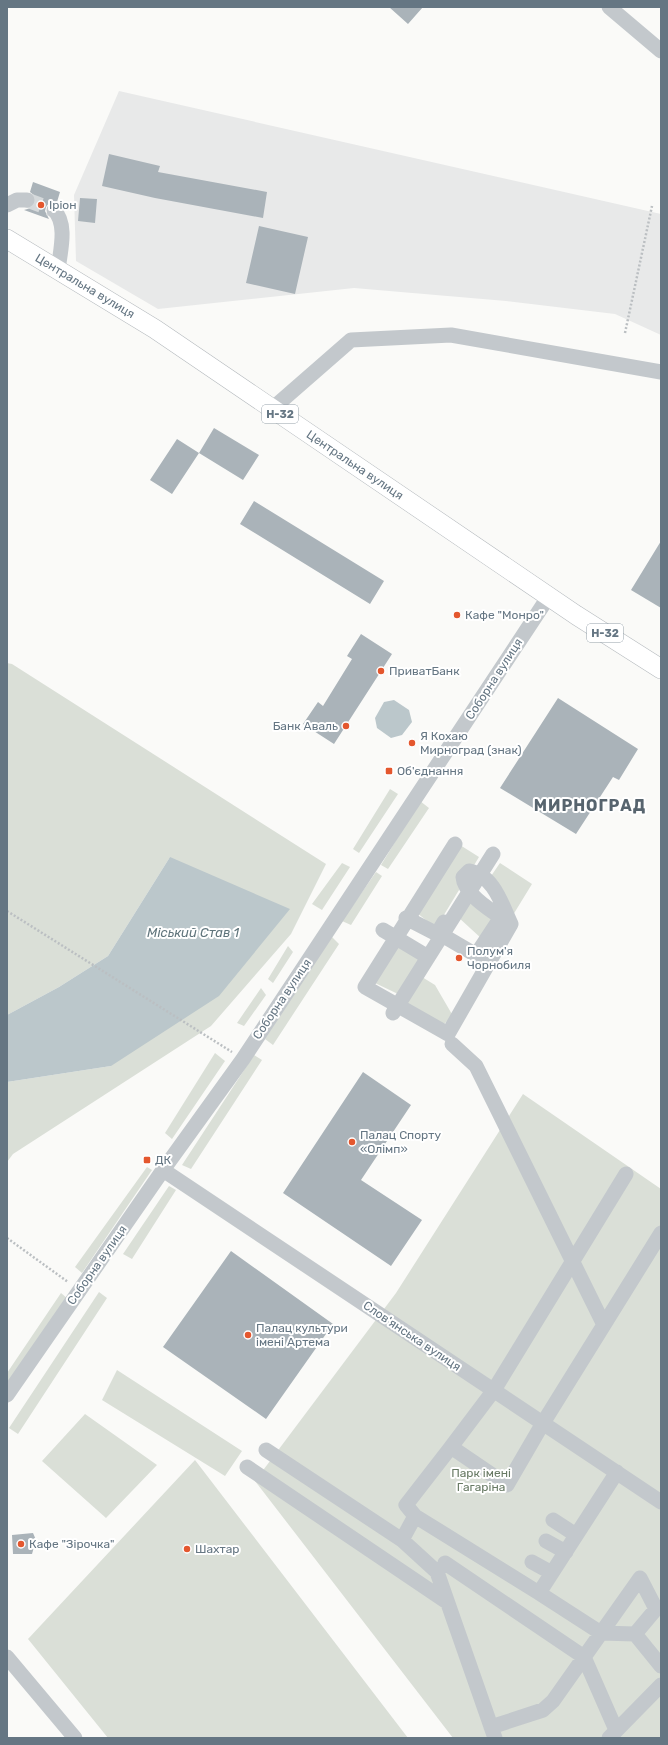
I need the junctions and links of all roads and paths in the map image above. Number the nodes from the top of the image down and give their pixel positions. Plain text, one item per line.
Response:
1 (609, 7) edge
2 (661, 52) edge
3 (27, 200) tunnel mouth
4 (7, 205) edge
5 (652, 206) dead end
6 (54, 210) dead end
7 (7, 239) edge
8 (58, 270) junction
9 (625, 333) dead end
10 (661, 372) edge
11 (272, 409) junction
12 (549, 596) junction
13 (661, 669) edge
14 (455, 844) dead end
15 (493, 854) dead end
16 (469, 892) junction
17 (7, 911) edge
18 (458, 911) junction
19 (406, 918) dead end
20 (506, 921) junction
21 (383, 930) dead end
22 (442, 935) junction
23 (476, 955) junction
24 (428, 957) junction
25 (490, 962) junction
26 (393, 1013) dead end
27 (452, 1044) dead end
28 (243, 1059) junction
29 (163, 1170) junction
30 (626, 1174) dead end
31 (661, 1233) edge
32 (7, 1238) edge
33 (573, 1262) junction
34 (80, 1290) junction
35 (604, 1325) junction
36 (494, 1390) junction
37 (7, 1395) edge
38 (543, 1423) junction
39 (451, 1447) junction
40 (266, 1450) dead end
41 (248, 1467) dead end
42 (617, 1472) junction
43 (329, 1491) junction
44 (661, 1502) edge
45 (316, 1513) junction
46 (415, 1516) junction
47 (370, 1518) junction
48 (553, 1520) dead end
49 (576, 1535) junction
50 (356, 1540) junction
51 (402, 1540) junction
52 (546, 1541) dead end
53 (461, 1545) junction
54 (566, 1552) junction
55 (532, 1562) dead end
56 (441, 1568) junction
57 (552, 1574) junction
58 (539, 1593) junction
59 (448, 1602) junction
60 (601, 1633) junction
61 (635, 1634) junction
62 (7, 1657) edge
63 (584, 1657) junction
64 (661, 1666) edge
65 (661, 1685) edge
66 (493, 1733) edge
67 (613, 1734) edge
68 (75, 1738) edge

1 - 2 street
3 - 4 street
5 - 9 path
6 - 8 street
7 - 8 main road, Центральна вулиця / Н-32
8 - 11 main road, Центральна вулиця / Н-32
10 - 11 street
11 - 12 main road, Центральна вулиця / Н-32
12 - 13 main road, Центральна вулиця / Н-32
12 - 28 street, Соборна вулиця
14 - 25 street
15 - 16 street
16 - 18 street
16 - 20 street
16 - 20 street
17 - 28 path
18 - 19 street
18 - 22 street
20 - 23 street
20 - 25 street
21 - 24 street
22 - 23 street
22 - 24 street
23 - 25 street
24 - 26 street
27 - 33 street
28 - 29 street, Соборна вулиця
29 - 34 street, Соборна вулиця
29 - 36 street, Слов'янська вулиця
30 - 33 street
31 - 35 street
32 - 34 path
33 - 35 street
33 - 36 street
34 - 37 street, Соборна вулиця
35 - 38 street
36 - 38 street, Слов'янська вулиця
36 - 39 street
38 - 39 street
38 - 42 street, Слов'янська вулиця
39 - 46 street
40 - 43 street
41 - 45 street
42 - 44 street, Слов'янська вулиця
42 - 49 street
43 - 45 street
43 - 47 street
45 - 50 street
46 - 51 street
46 - 53 street
47 - 50 street
47 - 51 street
48 - 49 street
49 - 54 street
50 - 59 street
51 - 56 street
52 - 54 street
53 - 56 street
53 - 58 street
54 - 57 street
55 - 57 street
56 - 59 street
56 - 63 street
57 - 58 street
58 - 60 street
59 - 66 street
60 - 61 street
60 - 61 street
60 - 63 street
61 - 64 street
62 - 68 street
63 - 66 street
63 - 67 street
65 - 67 street

